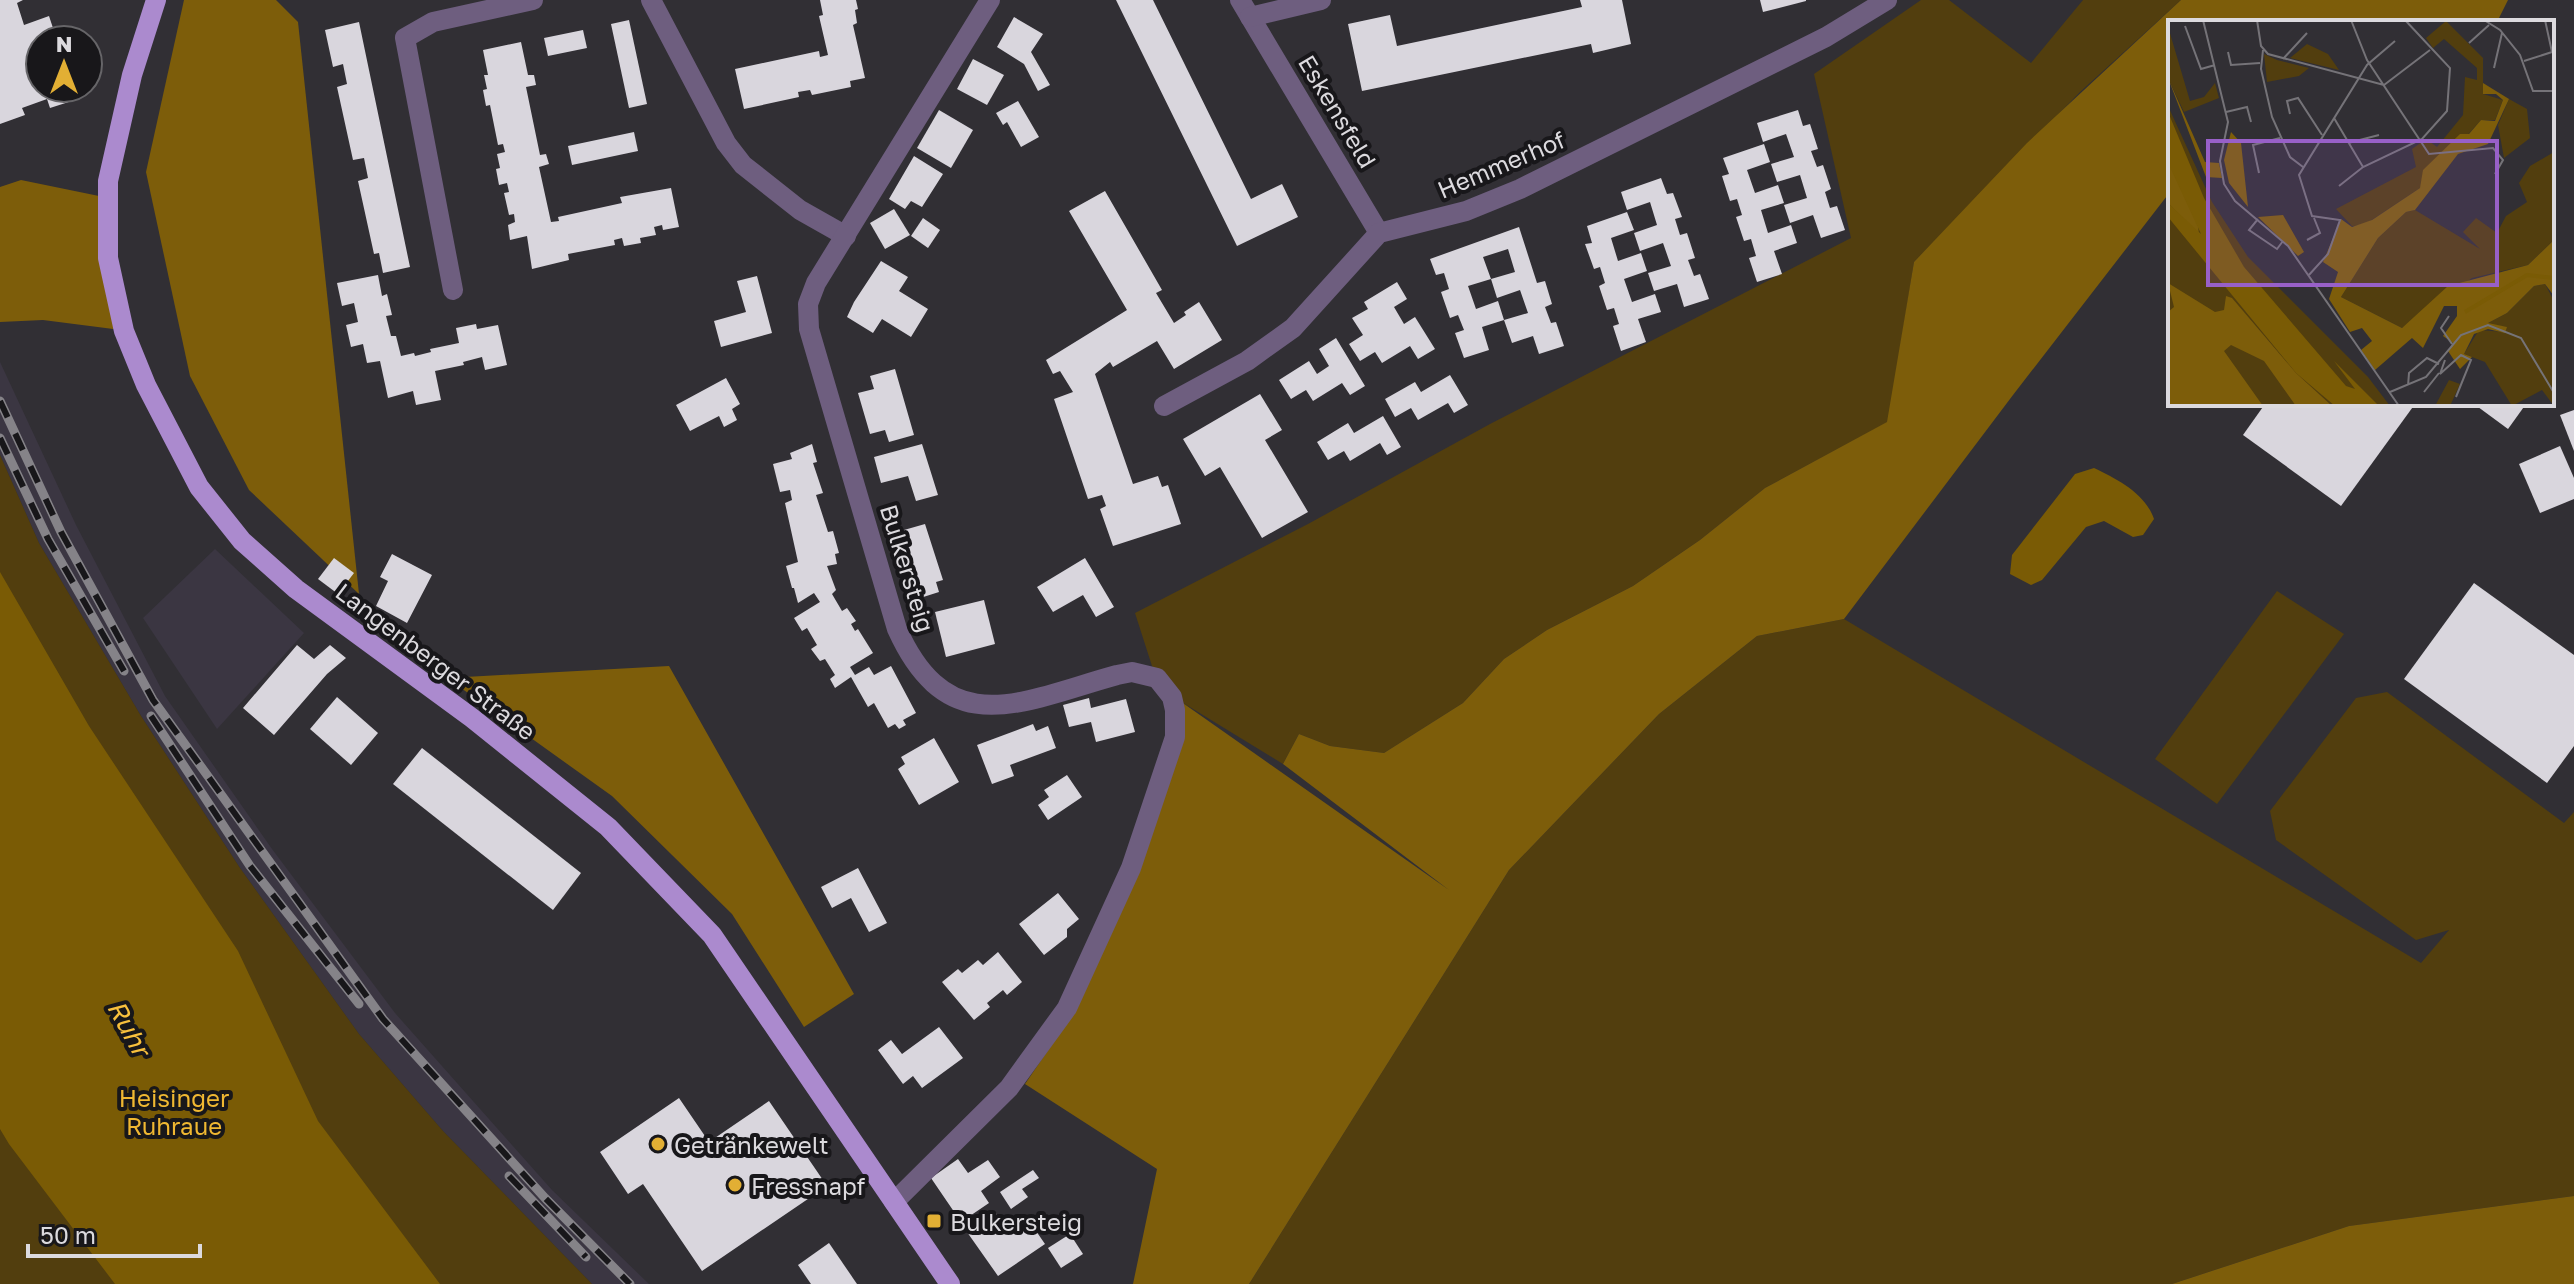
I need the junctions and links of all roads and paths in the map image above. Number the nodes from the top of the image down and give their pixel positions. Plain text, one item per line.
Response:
1 (156, 0) edge
2 (533, 0) edge
3 (651, 0) edge
4 (990, 0) edge
5 (1321, 0) edge
6 (1887, 0) edge
7 (1245, 8) edge
8 (1379, 233) junction
9 (846, 236) junction
10 (453, 290) dead end
11 (1164, 406) dead end
12 (894, 1202) junction
13 (950, 1284) edge

1 - 12 main road, Langenberger Straße
2 - 10 street
3 - 9 street
4 - 9 street, Bulkersteig
5 - 7 street, Eskensfeld
6 - 8 street, Hemmerhof
7 - 8 street, Eskensfeld
8 - 11 street
9 - 12 street, Bulkersteig
12 - 13 main road, Langenberger Straße

